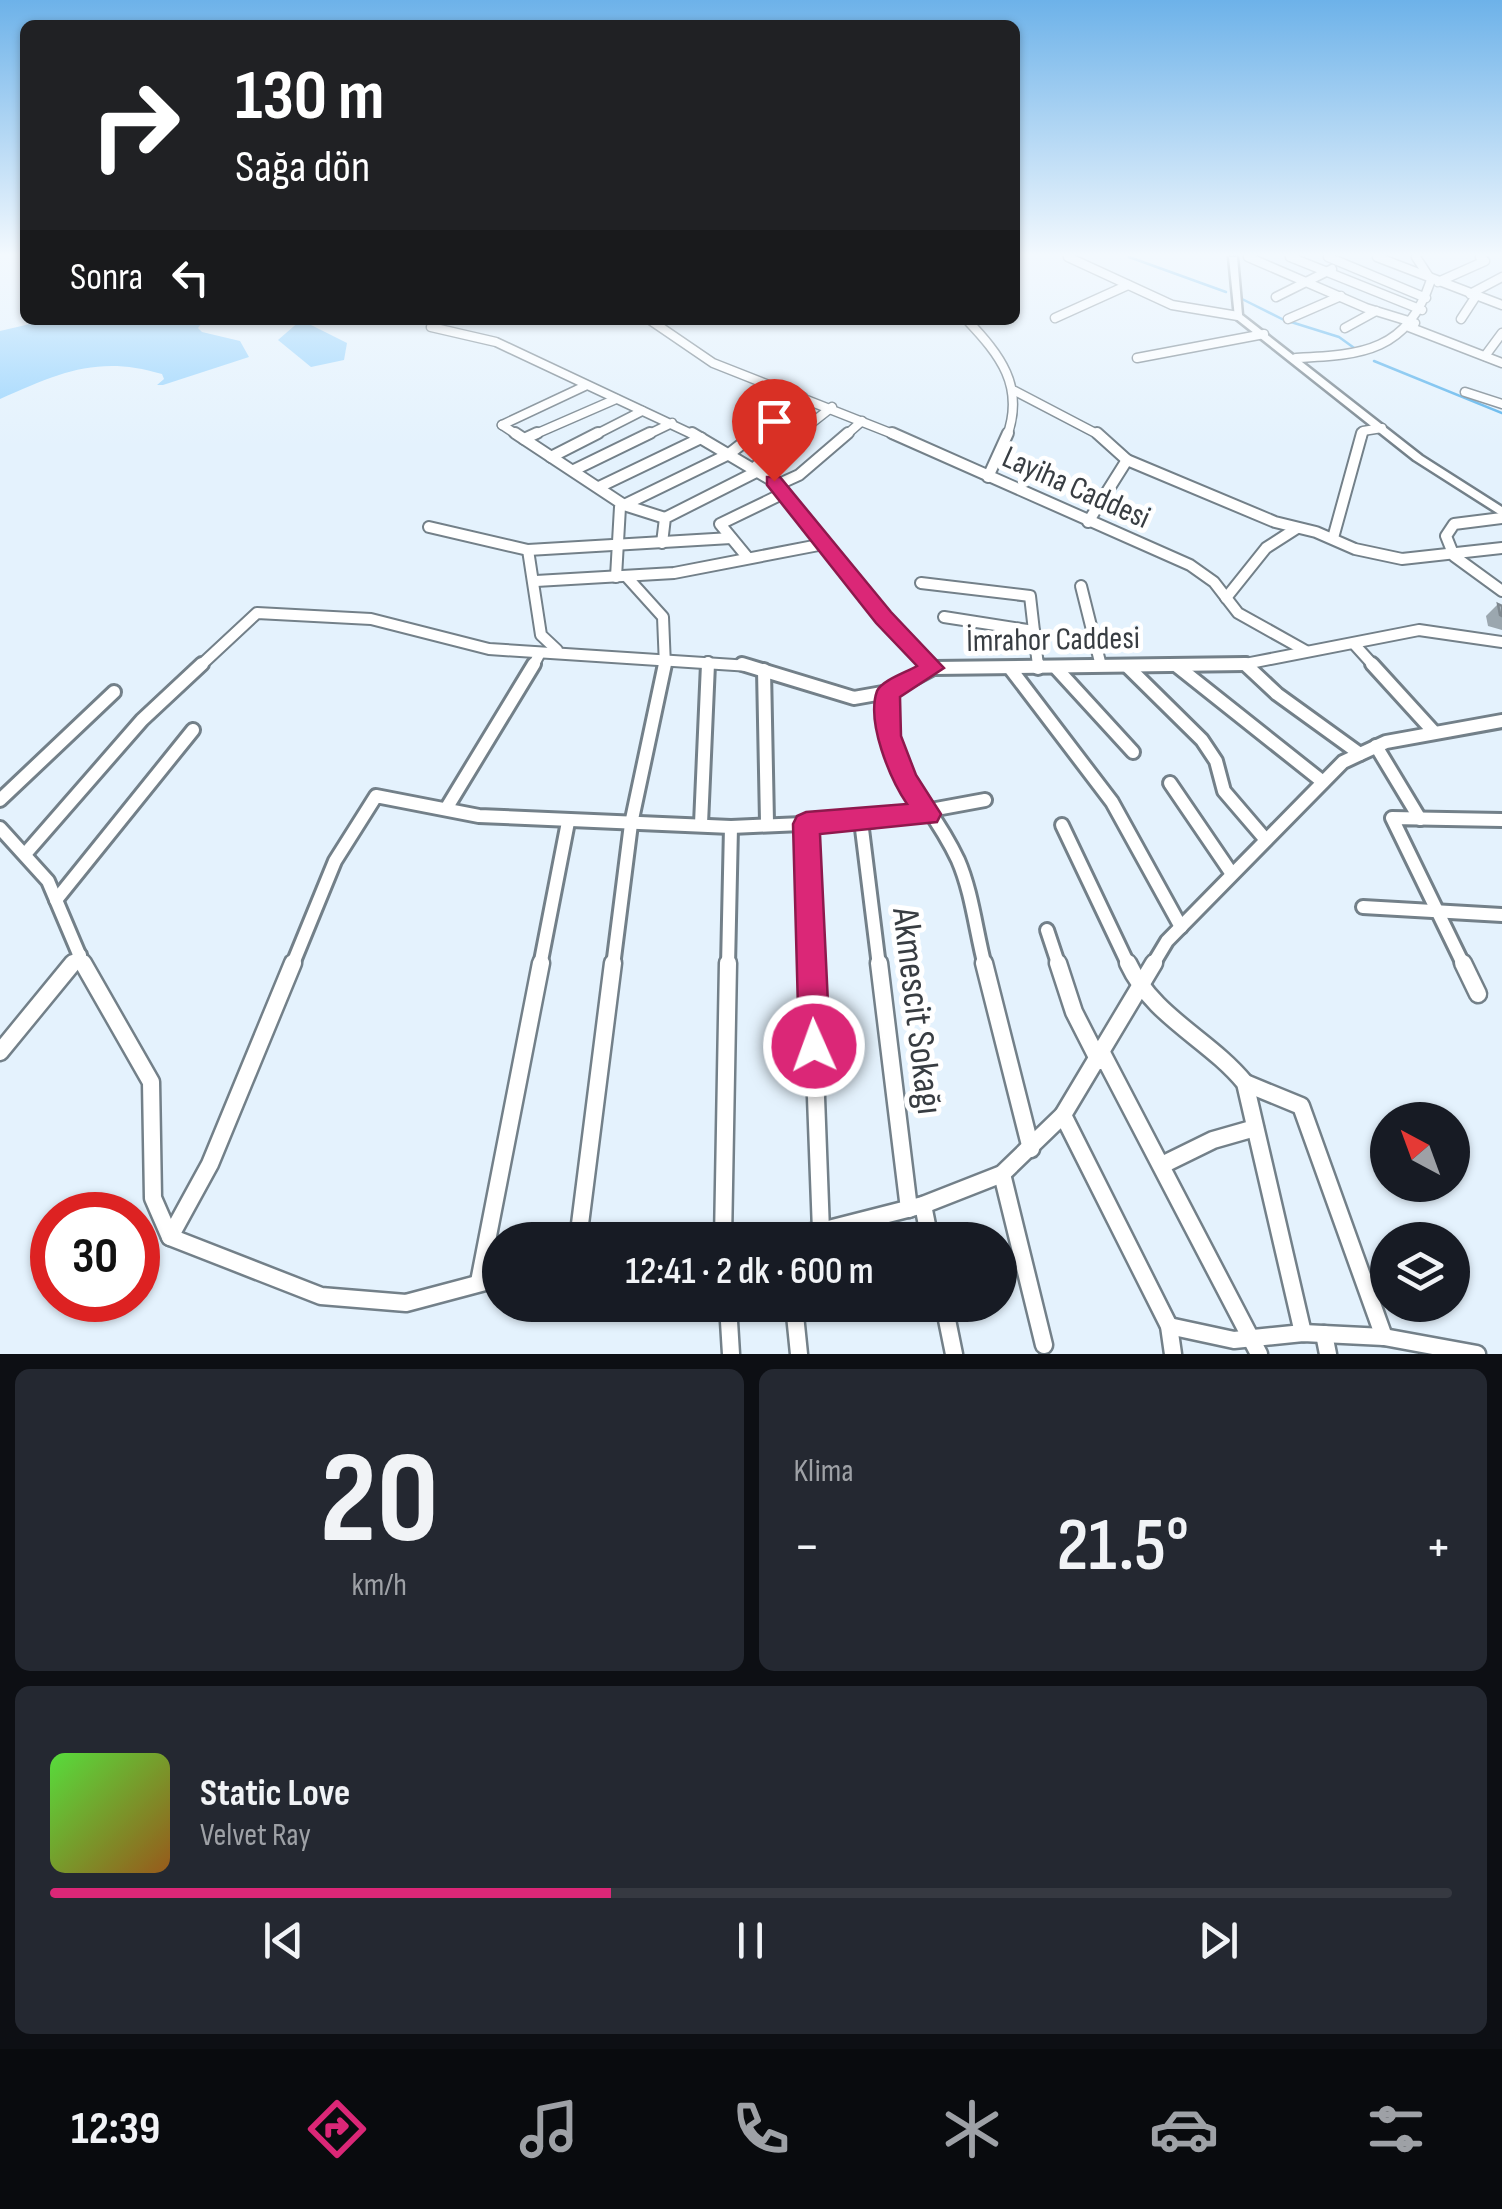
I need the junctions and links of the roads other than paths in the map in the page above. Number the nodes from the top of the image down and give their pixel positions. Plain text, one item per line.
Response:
1 (1244, 320) edge
2 (1360, 320) edge
3 (1399, 320) edge
4 (1415, 320) edge
5 (658, 325) edge
6 (972, 325) edge
7 (1412, 325) junction
8 (431, 327) dead end
9 (1345, 328) dead end
10 (1502, 332) edge
11 (1264, 334) junction
12 (1485, 356) junction
13 (1137, 358) dead end
14 (1296, 358) junction
15 (1502, 363) edge
16 (585, 386) junction
17 (1015, 391) junction
18 (1465, 392) dead end
19 (803, 397) junction
20 (616, 399) junction
21 (1502, 404) edge
22 (832, 407) junction
23 (642, 411) junction
24 (862, 421) junction
25 (672, 423) junction
26 (1382, 428) junction
27 (701, 438) junction
28 (524, 440) junction
29 (729, 454) junction
30 (551, 456) junction
31 (1127, 460) junction
32 (756, 469) junction
33 (574, 470) junction
34 (988, 477) junction
35 (599, 487) junction
36 (780, 489) junction
37 (624, 504) junction
38 (1502, 515) edge
39 (665, 518) junction
40 (1088, 522) junction
41 (430, 528) dead end
42 (1297, 528) junction
43 (731, 538) junction
44 (1334, 538) junction
45 (662, 543) junction
46 (617, 544) junction
47 (824, 544) junction
48 (1502, 548) edge
49 (528, 550) junction
50 (1454, 556) junction
51 (748, 558) junction
52 (621, 576) junction
53 (536, 581) junction
54 (921, 583) dead end
55 (1080, 586) dead end
56 (1502, 592) edge
57 (1226, 598) junction
58 (944, 617) dead end
59 (1034, 631) junction
60 (1502, 642) edge
61 (1354, 645) junction
62 (557, 650) junction
63 (1310, 652) junction
64 (540, 653) junction
65 (666, 660) junction
66 (708, 662) junction
67 (1245, 664) junction
68 (1176, 666) junction
69 (1128, 667) junction
70 (933, 668) junction
71 (1010, 668) junction
72 (1038, 668) junction
73 (1057, 668) junction
74 (1101, 668) junction
75 (764, 670) junction
76 (114, 692) dead end
77 (888, 692) junction
78 (1502, 721) edge
79 (193, 730) dead end
80 (1433, 731) junction
81 (1376, 746) junction
82 (1134, 752) dead end
83 (1360, 754) junction
84 (1323, 782) junction
85 (1170, 783) dead end
86 (0, 800) edge
87 (985, 800) dead end
88 (446, 810) junction
89 (928, 814) junction
90 (1420, 818) junction
91 (1502, 820) edge
92 (861, 821) junction
93 (568, 822) junction
94 (768, 822) junction
95 (632, 824) junction
96 (701, 824) junction
97 (806, 824) junction
98 (1062, 826) dead end
99 (731, 827) junction
100 (0, 828) edge
101 (1266, 840) junction
102 (26, 853) junction
103 (1232, 874) junction
104 (56, 900) junction
105 (1362, 907) dead end
106 (1434, 910) junction
107 (1502, 914) edge
108 (1181, 927) junction
109 (1046, 930) dead end
110 (80, 955) junction
111 (1140, 989) junction
112 (1478, 994) dead end
113 (0, 1052) edge
114 (1101, 1058) junction
115 (1245, 1083) junction
116 (1063, 1115) junction
117 (1255, 1128) junction
118 (1031, 1150) junction
119 (1162, 1165) junction
120 (1002, 1174) junction
121 (916, 1207) junction
122 (580, 1222) edge
123 (724, 1222) edge
124 (821, 1222) edge
125 (857, 1222) edge
126 (922, 1222) edge
127 (170, 1237) junction
128 (482, 1281) edge
129 (479, 1282) junction
130 (729, 1322) edge
131 (796, 1322) edge
132 (947, 1322) edge
133 (1169, 1326) junction
134 (1302, 1333) junction
135 (1384, 1337) junction
136 (1326, 1344) edge
137 (1044, 1345) dead end
138 (1257, 1347) edge
139 (731, 1354) edge
140 (800, 1354) edge
141 (954, 1354) edge
142 (1173, 1354) edge
143 (1477, 1354) edge

1 - 11 main road
2 - 9 street
3 - 7 street
4 - 7 street
5 - 19 street, Layiha Caddesi
6 - 17 street
7 - 12 street
7 - 14 street
8 - 16 street
10 - 12 street
11 - 13 street
11 - 14 main road
12 - 15 street
14 - 26 main road
16 - 20 street
16 - 28 street
17 - 31 street
17 - 34 street
18 - 21 street
19 - 22 street, Layiha Caddesi
19 - 29 street
20 - 23 street
20 - 28 street
22 - 24 street, Layiha Caddesi
22 - 32 street
23 - 25 street
23 - 30 street
24 - 34 street, Layiha Caddesi
24 - 36 street
25 - 27 street
25 - 33 street
26 - 38 main road
26 - 44 street
27 - 29 street
27 - 35 street
28 - 30 street
29 - 32 street
29 - 37 street
30 - 33 street
31 - 40 street
31 - 42 street
32 - 36 street
32 - 39 street
33 - 35 street
34 - 40 street, Layiha Caddesi
35 - 37 street
36 - 43 street
36 - 47 street
37 - 39 street
37 - 46 street
38 - 50 street
39 - 45 street
40 - 57 street, Layiha Caddesi
41 - 49 street
42 - 44 street
42 - 57 street
43 - 45 street
43 - 51 street
44 - 50 street
45 - 46 street
46 - 49 street
46 - 52 street
47 - 51 street
47 - 70 street
48 - 50 street
49 - 53 street
50 - 56 street
51 - 52 street
52 - 53 street
52 - 65 street
53 - 62 street
54 - 59 street
55 - 74 street
57 - 63 street, Layiha Caddesi
58 - 59 street
59 - 72 street
60 - 61 street, İmrahor Caddesi
61 - 63 street, İmrahor Caddesi
61 - 80 street
62 - 64 street, İmrahor Caddesi
62 - 65 street, İmrahor Caddesi
63 - 67 street, İmrahor Caddesi
64 - 88 street
64 - 102 street, İmrahor Caddesi
65 - 66 street, İmrahor Caddesi
65 - 95 street
66 - 75 street, İmrahor Caddesi
66 - 96 street
67 - 68 street, İmrahor Caddesi
67 - 83 street
68 - 69 street, İmrahor Caddesi
68 - 84 street
69 - 74 street, İmrahor Caddesi
69 - 101 street
70 - 71 street, İmrahor Caddesi
70 - 77 street, İmrahor Caddesi
71 - 72 street, İmrahor Caddesi
71 - 108 street
72 - 73 street, İmrahor Caddesi
73 - 74 street, İmrahor Caddesi
73 - 82 street
75 - 77 street, İmrahor Caddesi
75 - 94 street
76 - 86 street
77 - 89 street
78 - 80 street
79 - 104 street
80 - 81 street
81 - 83 street
81 - 90 street
83 - 84 street
84 - 101 street
85 - 103 street
87 - 89 street
88 - 93 street
88 - 127 street
89 - 92 street
89 - 118 street
90 - 91 street
90 - 106 street
92 - 97 street
92 - 121 street, Akmescit Sokağı
93 - 95 street
93 - 129 street
94 - 97 street
94 - 99 street
95 - 96 street
95 - 122 street
96 - 99 street
97 - 124 street
98 - 111 street
99 - 123 street
100 - 102 street
101 - 103 street
102 - 104 street
103 - 108 street
104 - 110 street
105 - 106 street
106 - 107 street
106 - 112 street
108 - 111 street
109 - 114 street
110 - 113 street
110 - 127 street
111 - 114 street
111 - 115 street
114 - 116 street
114 - 119 street
115 - 117 street
115 - 135 street
116 - 118 street
116 - 133 street
117 - 119 street
117 - 134 street
118 - 120 street
119 - 138 street
120 - 121 street
120 - 137 street
121 - 125 street
121 - 126 street, Akmescit Sokağı
127 - 129 street
128 - 129 street
130 - 139 street
131 - 140 street
132 - 141 street
133 - 138 street
133 - 142 street
134 - 136 street
134 - 138 street
135 - 136 street
135 - 143 street

